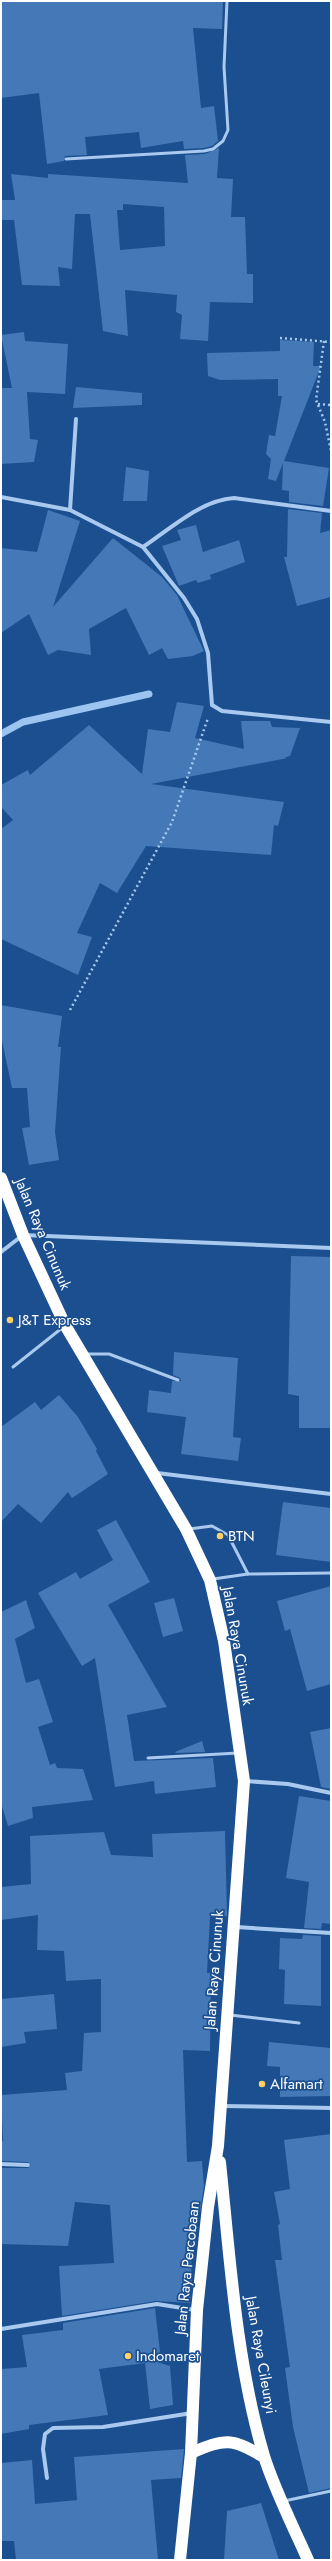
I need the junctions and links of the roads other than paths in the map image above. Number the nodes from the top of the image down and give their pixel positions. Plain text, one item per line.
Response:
1 (227, 1) edge
2 (66, 159) dead end
3 (76, 419) dead end
4 (1, 497) edge
5 (70, 510) junction
6 (331, 511) edge
7 (143, 547) junction
8 (331, 722) edge
9 (1, 1178) edge
10 (23, 1235) junction
11 (331, 1248) edge
12 (1, 1252) edge
13 (65, 1325) junction
14 (82, 1354) junction
15 (13, 1367) dead end
16 (178, 1380) dead end
17 (154, 1473) junction
18 (331, 1494) edge
19 (186, 1529) junction
20 (331, 1573) edge
21 (248, 1574) junction
22 (210, 1580) junction
23 (240, 1753) junction
24 (148, 1758) dead end
25 (244, 1781) junction
26 (331, 1792) edge
27 (233, 1927) junction
28 (331, 1933) edge
29 (226, 2014) junction
30 (299, 2023) dead end
31 (220, 2106) junction
32 (331, 2108) edge
33 (218, 2146) junction
34 (1, 2164) edge
35 (28, 2165) dead end
36 (197, 2310) junction
37 (1, 2329) edge
38 (192, 2413) junction
39 (191, 2453) junction
40 (264, 2457) junction
41 (47, 2478) dead end
42 (331, 2492) edge
43 (283, 2501) junction
44 (180, 2560) edge
45 (308, 2560) edge

1 - 2 lane
3 - 5 street
4 - 5 street
5 - 7 street
6 - 7 street
7 - 8 street
9 - 10 highway, Jalan Raya Cinunuk
10 - 11 street
10 - 12 street
10 - 13 highway, Jalan Raya Cinunuk
13 - 14 highway, Jalan Raya Cinunuk
13 - 15 lane
14 - 16 lane
14 - 17 highway, Jalan Raya Cinunuk
17 - 18 street
17 - 19 highway, Jalan Raya Cinunuk
19 - 21 lane
19 - 22 highway, Jalan Raya Cinunuk
20 - 21 lane
21 - 22 lane
22 - 23 highway, Jalan Raya Cinunuk
23 - 24 lane
23 - 25 highway, Jalan Raya Cinunuk
25 - 26 street
25 - 27 highway, Jalan Raya Cinunuk
27 - 28 street
27 - 29 highway, Jalan Raya Cinunuk
29 - 30 lane
29 - 31 highway, Jalan Raya Cinunuk
31 - 32 street
31 - 33 highway, Jalan Raya Cinunuk
33 - 36 highway, Jalan Raya Percobaan
33 - 40 highway, Jalan Raya Cileunyi
34 - 35 street
36 - 37 street
36 - 38 highway, Jalan Raya Percobaan
38 - 39 highway, Jalan Raya Percobaan
38 - 41 street
39 - 40 highway
39 - 44 highway, Jalan Raya Percobaan
40 - 43 highway, Jalan Raya Cileunyi
42 - 43 lane
43 - 45 highway, Jalan Raya Cileunyi

